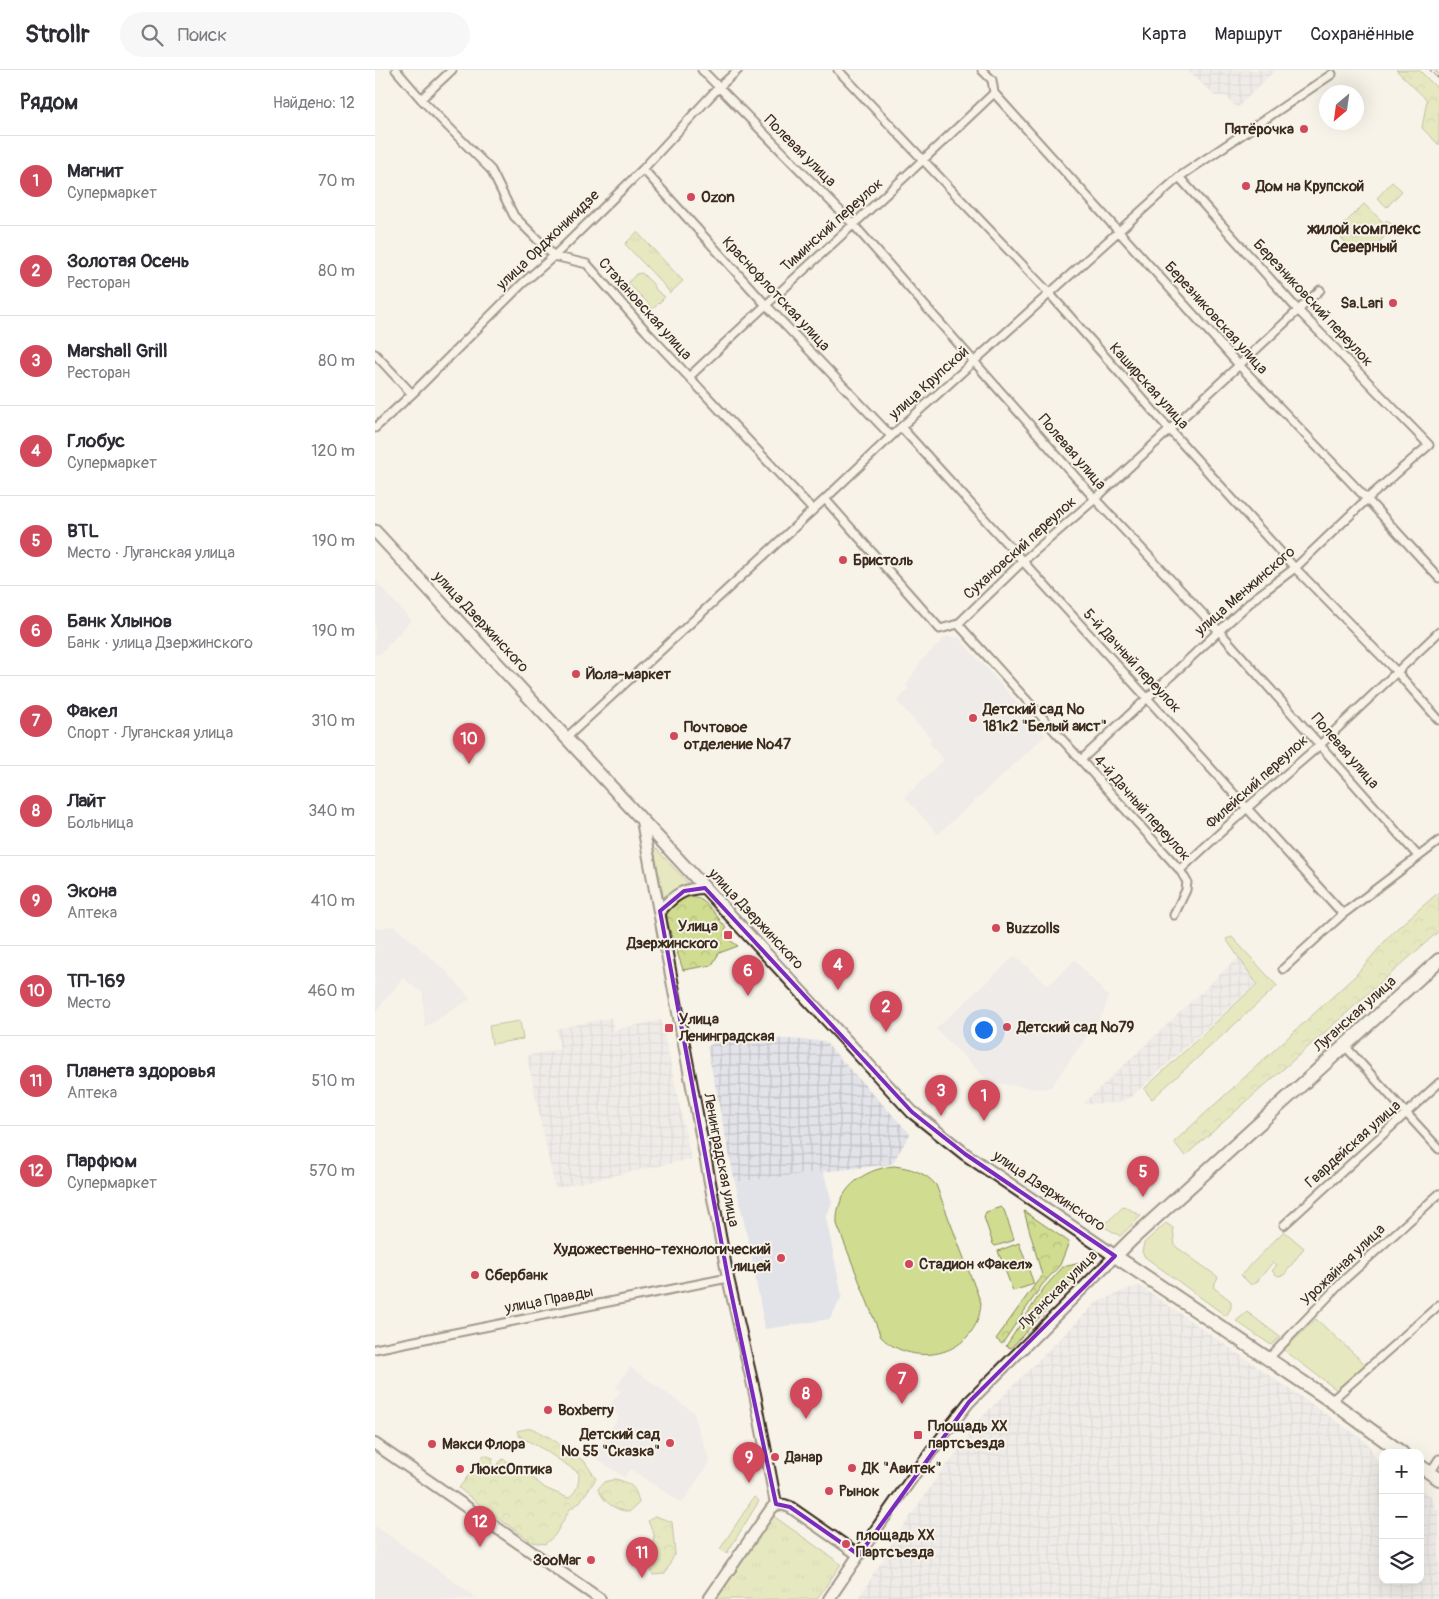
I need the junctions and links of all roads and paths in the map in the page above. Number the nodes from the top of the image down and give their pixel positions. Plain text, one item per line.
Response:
1 (396, 70) edge
2 (452, 70) edge
3 (702, 70) edge
4 (738, 70) edge
5 (838, 70) edge
6 (982, 70) edge
7 (1332, 74) dead end
8 (718, 88) junction
9 (994, 93) junction
10 (421, 99) junction
11 (924, 160) junction
12 (643, 169) junction
13 (1179, 177) junction
14 (853, 224) junction
15 (1119, 231) junction
16 (554, 256) junction
17 (1320, 290) dead end
18 (1049, 294) junction
19 (765, 304) junction
20 (1298, 310) junction
21 (375, 354) edge
22 (973, 361) junction
23 (1239, 365) junction
24 (689, 377) junction
25 (412, 394) junction
26 (901, 427) junction
27 (375, 428) edge
28 (1169, 430) junction
29 (891, 436) junction
30 (1429, 445) joint
31 (825, 499) junction
32 (1095, 499) junction
33 (1367, 499) junction
34 (813, 510) junction
35 (375, 531) edge
36 (1023, 562) junction
37 (1295, 568) junction
38 (1439, 578) edge
39 (958, 624) junction
40 (1219, 630) junction
41 (1439, 632) edge
42 (1396, 671) junction
43 (1148, 698) junction
44 (1439, 720) edge
45 (566, 738) junction
46 (1321, 744) junction
47 (1081, 760) junction
48 (1247, 808) junction
49 (642, 820) junction
50 (1439, 840) edge
51 (1418, 856) junction
52 (1180, 870) junction
53 (705, 888) junction
54 (660, 911) junction
55 (1343, 914) junction
56 (1174, 915) dead end
57 (1439, 960) edge
58 (1283, 969) dead end
59 (1345, 1046) junction
60 (1439, 1083) edge
61 (1406, 1114) junction
62 (1439, 1149) edge
63 (1439, 1194) edge
64 (1284, 1225) dead end
65 (1115, 1256) junction
66 (729, 1278) junction
67 (1439, 1305) edge
68 (375, 1349) edge
69 (1268, 1359) junction
70 (1331, 1401) junction
71 (375, 1444) edge
72 (1397, 1449) edge
73 (1439, 1458) edge
74 (1430, 1473) edge
75 (776, 1504) junction
76 (859, 1555) junction
77 (600, 1599) edge
78 (709, 1599) edge
79 (829, 1599) edge

1 - 10 street
2 - 10 street
3 - 8 street, Полевая улица
4 - 8 street, улица Орджоникидзе
5 - 11 street, Каширская улица
6 - 9 street, Березниковская улица
7 - 13 street, улица Крупской
8 - 12 street, улица Орджоникидзе
8 - 14 street, Полевая улица
9 - 11 street, Тиминский переулок
9 - 15 street, Березниковская улица
10 - 16 street
11 - 14 street, Тиминский переулок
11 - 18 street, Каширская улица
12 - 16 street, улица Орджоникидзе
12 - 19 street, Краснофлотская улица
13 - 15 street, улица Крупской
13 - 20 street, Березниковский переулок
14 - 19 street, Тиминский переулок
14 - 22 street, Полевая улица
15 - 18 street, улица Крупской
15 - 23 street, Березниковская улица
16 - 24 street, Стахановская улица
16 - 25 street, улица Орджоникидзе
17 - 20 street, Сухановский переулок
18 - 22 street, улица Крупской
18 - 28 street, Каширская улица
19 - 24 street, Тиминский переулок
19 - 29 street, Краснофлотская улица
20 - 23 street, Сухановский переулок
20 - 30 street, Березниковский переулок
21 - 25 street
22 - 26 street, улица Крупской
22 - 32 street, Полевая улица
23 - 28 street, Сухановский переулок
23 - 33 street, Березниковская улица
24 - 34 street, Стахановская улица
25 - 27 street, улица Орджоникидзе
26 - 29 street, улица Крупской
26 - 36 street, 5-й Дачный переулок
28 - 32 street, Сухановский переулок
28 - 37 street, Каширская улица
29 - 31 street, улица Крупской
30 - 33 street, улица Менжинского
31 - 34 street, улица Крупской
31 - 39 street
32 - 36 street, Сухановский переулок
32 - 40 street, Полевая улица
33 - 37 street, улица Менжинского
33 - 38 street, Березниковская улица
34 - 45 street, улица Крупской
35 - 45 main road, улица Дзержинского
36 - 39 street, Сухановский переулок
36 - 43 street, 5-й Дачный переулок
37 - 40 street, улица Менжинского
37 - 42 street, Каширская улица
39 - 47 street, 4-й Дачный переулок
40 - 43 street, улица Менжинского
40 - 46 street, Полевая улица
41 - 42 street, Филейский переулок
42 - 44 street, Каширская улица
42 - 46 street, Филейский переулок
43 - 47 street, улица Менжинского
43 - 48 street, 5-й Дачный переулок
45 - 49 main road, улица Дзержинского
46 - 48 street, Филейский переулок
46 - 51 street, Полевая улица
47 - 52 street, 4-й Дачный переулок
48 - 52 street, Филейский переулок
48 - 55 street, 5-й Дачный переулок
49 - 53 main road, улица Дзержинского
49 - 54 main road, Ленинградская улица
50 - 51 street
51 - 55 street
52 - 56 street, 4-й Дачный переулок
53 - 54 main road
53 - 65 main road, улица Дзержинского
54 - 66 main road, Ленинградская улица
55 - 58 street
57 - 59 highway, Луганская улица
59 - 61 street
59 - 65 highway, Луганская улица
60 - 61 street, Гвардейская улица
61 - 62 street
61 - 64 street, Гвардейская улица
63 - 69 street, Урожайная улица
65 - 69 highway, улица Дзержинского
65 - 76 main road, Луганская улица
66 - 68 street, улица Правды
66 - 75 main road, Ленинградская улица
67 - 70 street
69 - 70 highway, улица Дзержинского
70 - 72 highway, улица Дзержинского
71 - 77 main road
73 - 74 street
75 - 76 main road
75 - 78 main road
76 - 79 main road, Луганская улица

